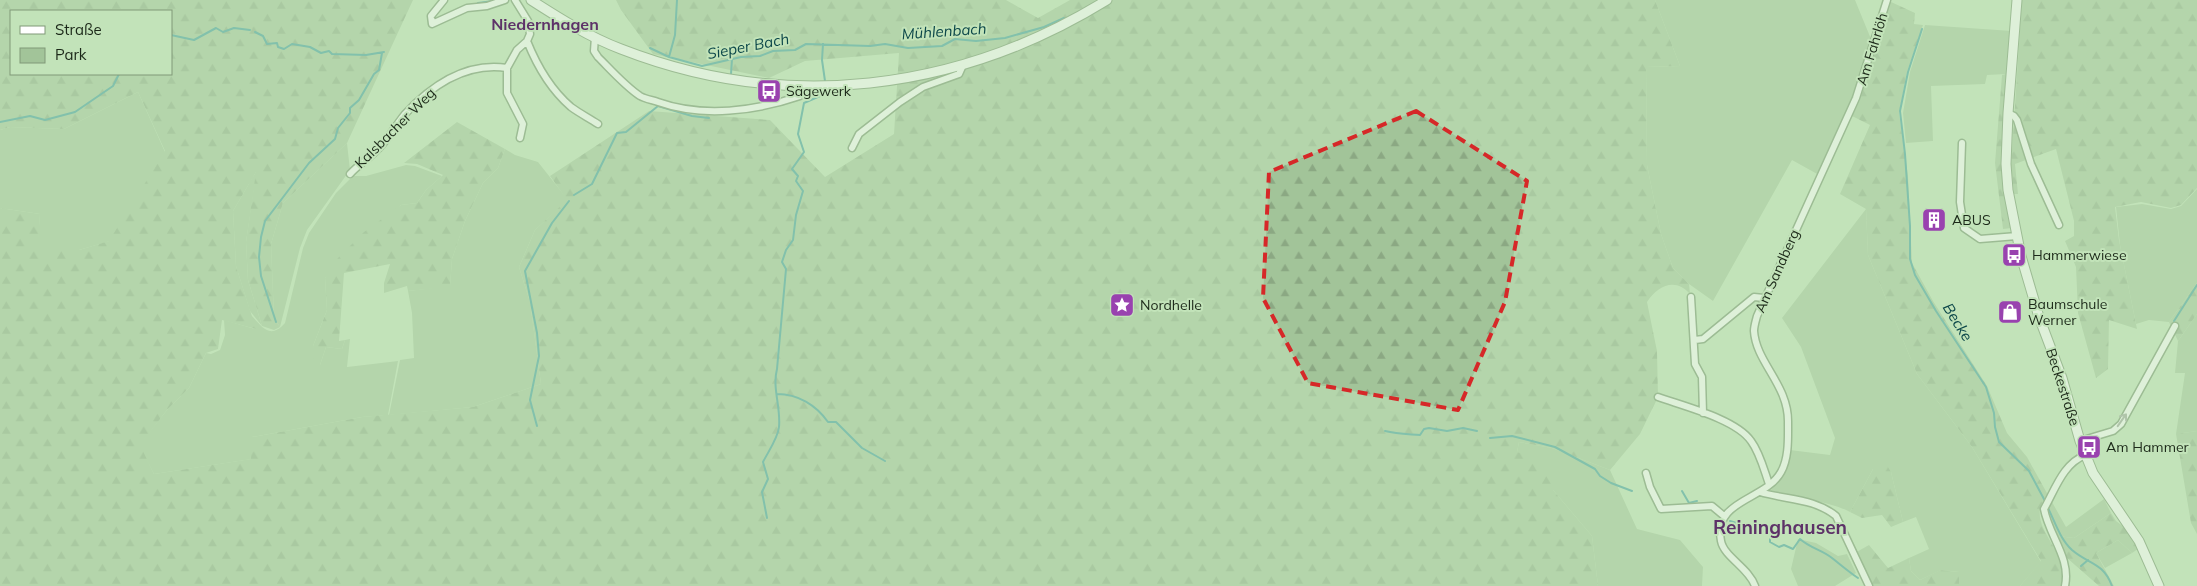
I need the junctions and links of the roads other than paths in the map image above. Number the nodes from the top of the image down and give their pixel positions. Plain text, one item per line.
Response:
1 (444, 0) edge
2 (505, 0) edge
3 (515, 0) edge
4 (531, 0) edge
5 (1107, 0) edge
6 (1887, 0) edge
7 (2017, 0) edge
8 (595, 37) junction
9 (527, 41) junction
10 (963, 65) junction
11 (507, 68) junction
12 (802, 87) junction
13 (1856, 98) joint
14 (2008, 113) junction
15 (598, 124) dead end
16 (520, 138) dead end
17 (1962, 143) dead end
18 (852, 148) dead end
19 (350, 174) dead end
20 (2059, 225) dead end
21 (2017, 236) junction
22 (1691, 297) dead end
23 (1764, 298) junction
24 (2174, 326) dead end
25 (1695, 340) junction
26 (1658, 397) dead end
27 (1703, 413) junction
28 (2080, 441) junction
29 (2086, 454) junction
30 (1646, 473) dead end
31 (1769, 484) junction
32 (1760, 492) junction
33 (1724, 516) junction
34 (1867, 585) edge
35 (1755, 586) edge
36 (2065, 586) edge
37 (2158, 586) edge

1 - 2 street
3 - 9 street
4 - 8 main road
5 - 10 main road
6 - 13 street, Am Fahrlöh
7 - 14 main road, Beckestraße
8 - 12 main road
8 - 12 street
9 - 11 street
9 - 15 street
10 - 12 main road
10 - 18 street
11 - 16 street
11 - 19 street, Kalsbacher Weg
13 - 23 street, Am Sandberg
14 - 20 street
14 - 21 main road, Beckestraße
17 - 21 street
21 - 28 main road, Beckestraße
22 - 25 street
23 - 25 street
23 - 31 street, Am Sandberg
28 -> 24 street
25 - 27 street
26 - 27 street
27 - 31 street
28 - 29 main road, Beckestraße
29 - 36 street
29 - 37 main road, Beckestraße
30 - 33 street
31 - 32 street, Am Sandberg
32 - 33 street, Am Sandberg
32 - 34 street
33 - 35 street

